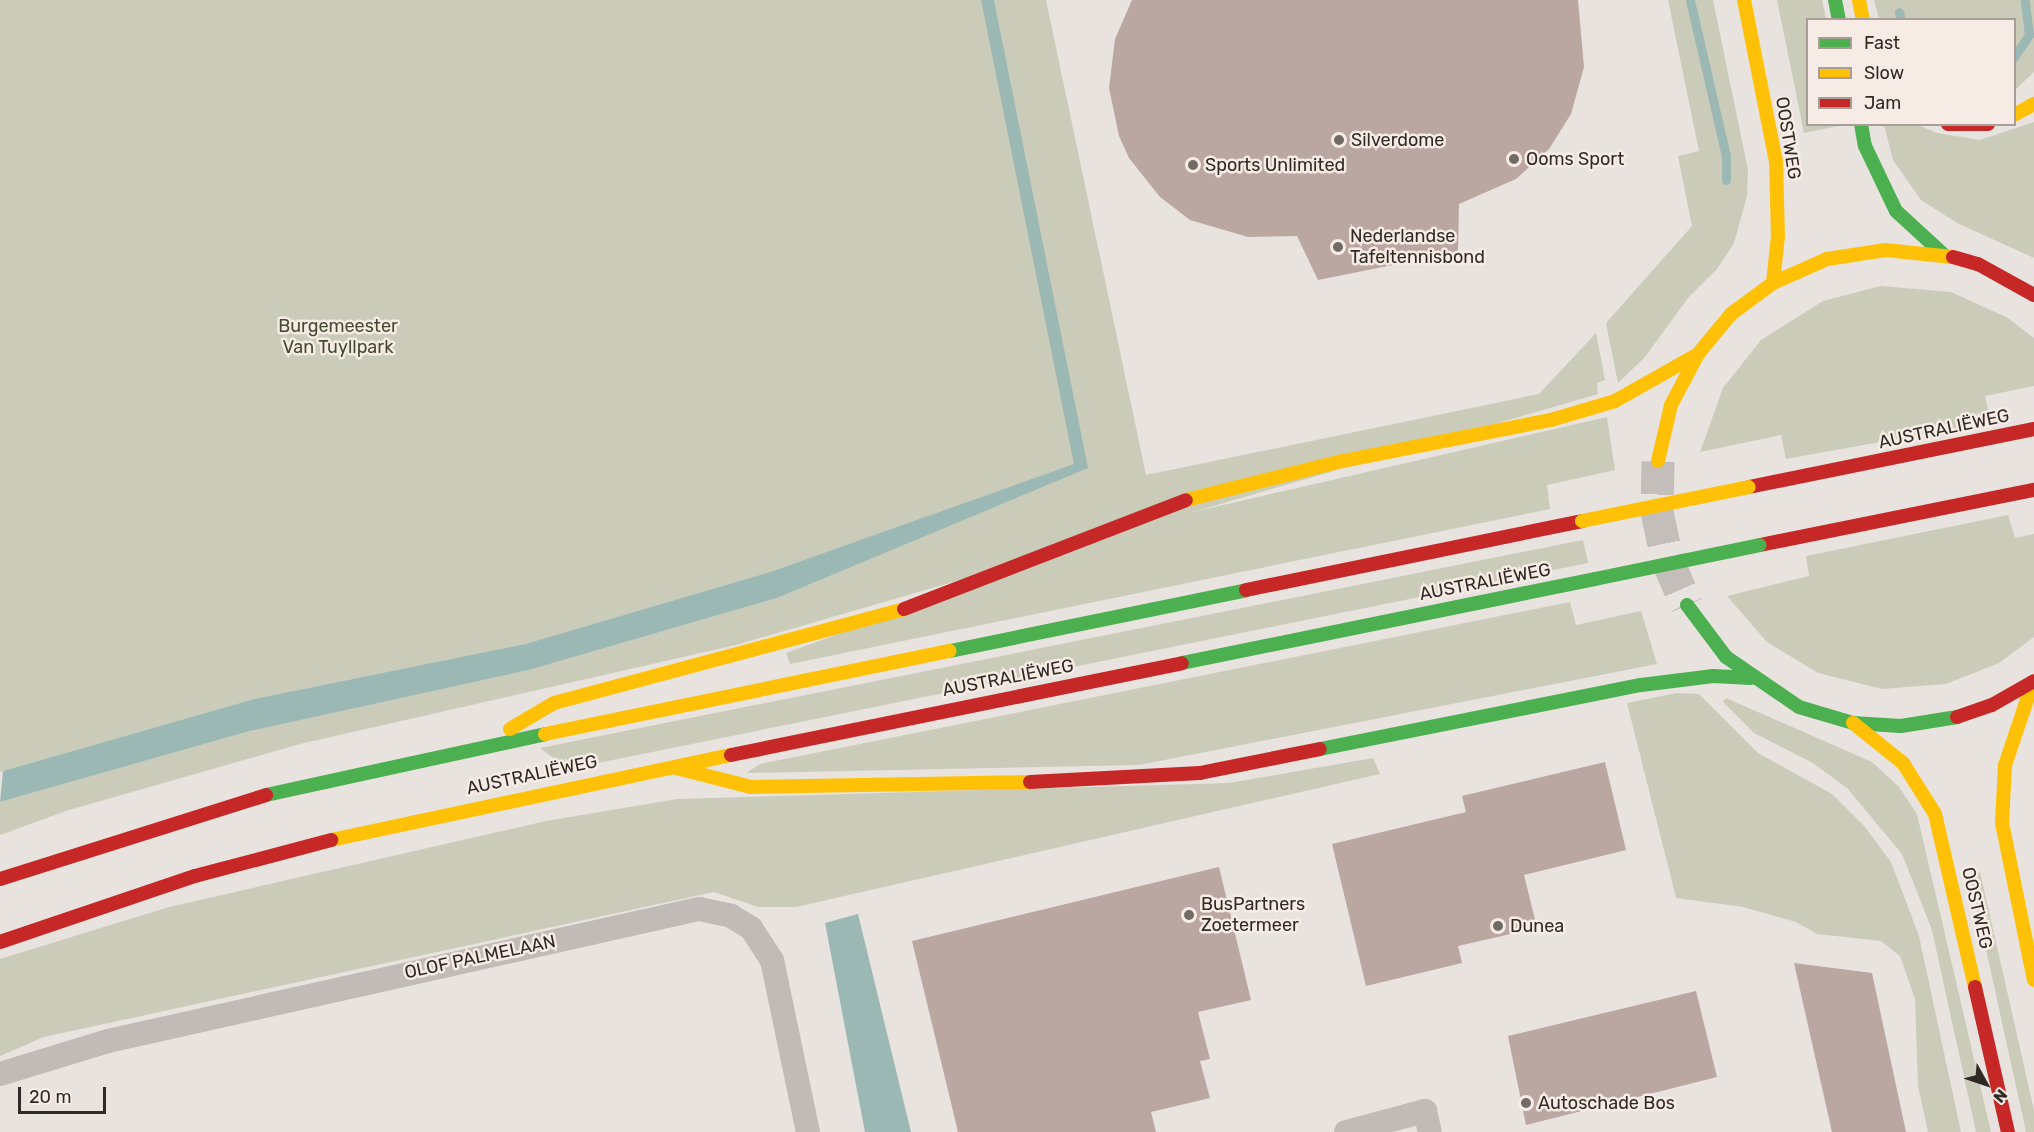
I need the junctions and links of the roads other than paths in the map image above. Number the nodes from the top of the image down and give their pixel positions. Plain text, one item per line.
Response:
1 (1744, 0) edge
2 (1835, 0) edge
3 (1859, 0) edge
4 (1839, 18) edge
5 (1863, 18) edge
6 (2034, 104) edge
7 (2016, 114) edge
8 (1861, 126) edge
9 (1943, 254) junction
10 (1773, 283) junction
11 (2034, 295) edge
12 (1698, 354) junction
13 (2034, 429) edge
14 (1658, 461) tunnel mouth
15 (2034, 489) edge
16 (1687, 605) tunnel mouth
17 (1751, 678) junction
18 (2034, 681) edge
19 (1853, 723) junction
20 (488, 742) junction
21 (666, 765) junction
22 (0, 879) edge
23 (0, 942) edge
24 (2034, 980) edge
25 (0, 1074) edge
26 (808, 1132) edge
27 (1346, 1132) edge
28 (1430, 1132) edge
29 (2008, 1132) edge

1 - 10 main road, OOSTWEG
2 - 4 main road
3 - 5 main road
6 - 7 main road
8 - 9 main road
9 - 10 main road
9 - 11 main road
10 - 12 main road
12 - 14 main road
12 - 20 main road
13 - 20 main road, AUSTRALIËWEG, bridge
15 - 21 main road, AUSTRALIËWEG, bridge
16 - 17 main road
17 - 19 main road
17 - 21 main road
18 - 19 main road
18 - 24 main road
19 - 29 main road, OOSTWEG
20 - 22 main road, AUSTRALIËWEG
21 - 23 main road, AUSTRALIËWEG
25 - 26 street, OLOF PALMELAAN
27 - 28 street

